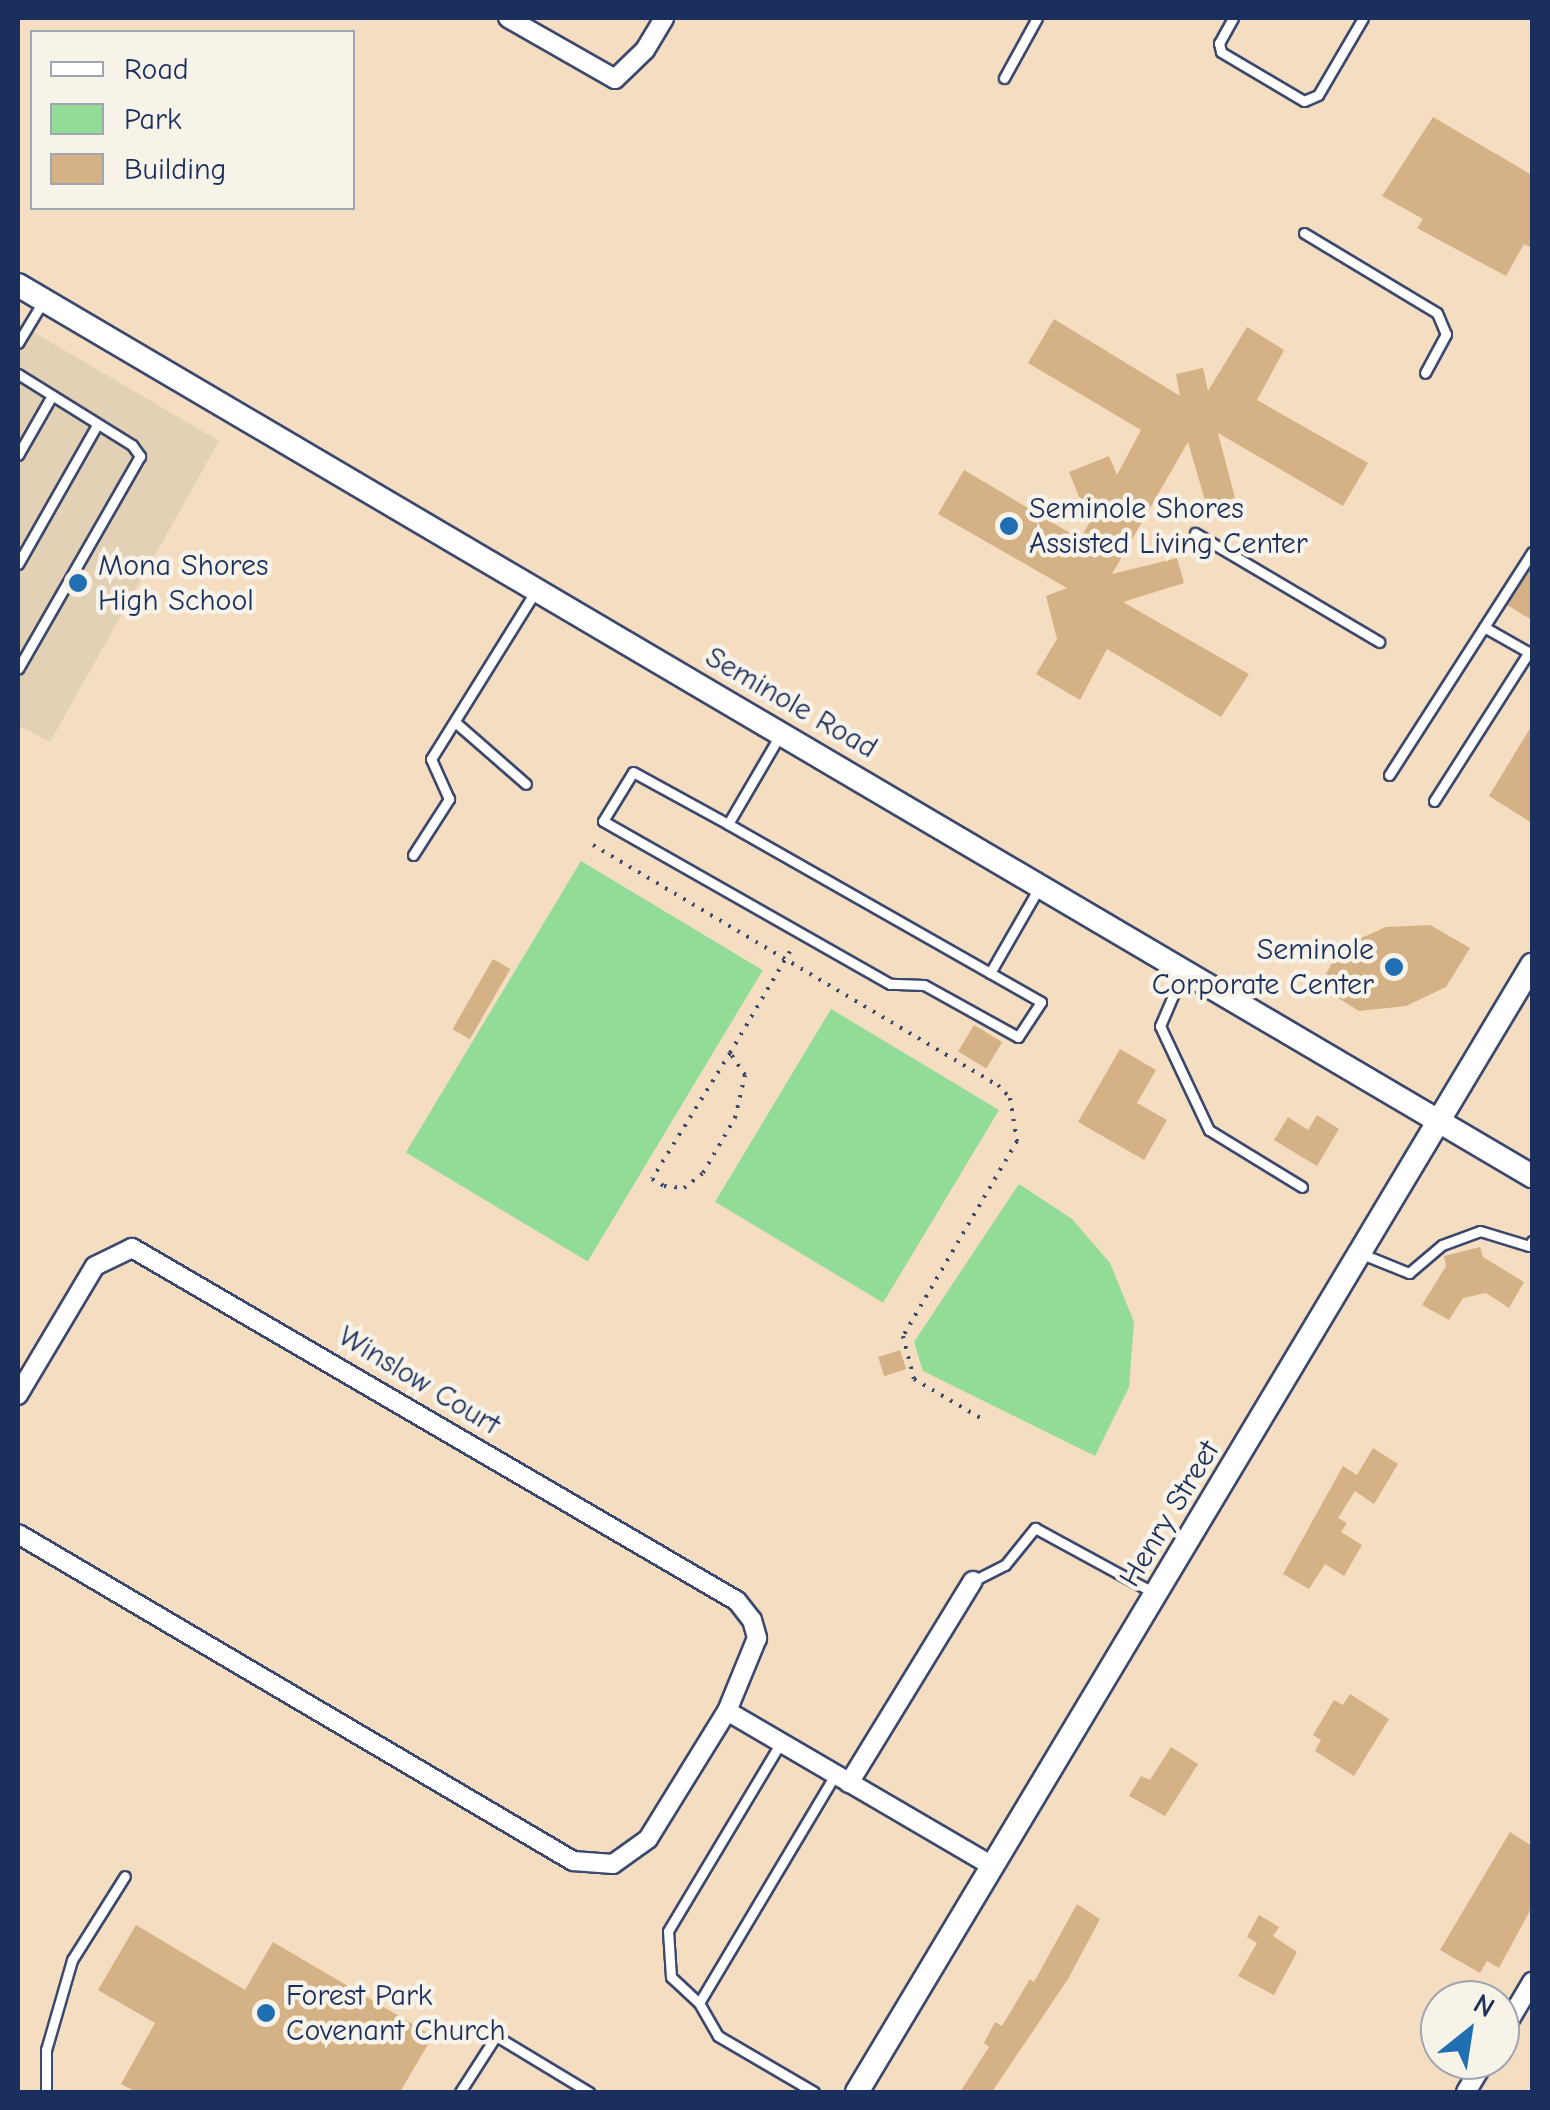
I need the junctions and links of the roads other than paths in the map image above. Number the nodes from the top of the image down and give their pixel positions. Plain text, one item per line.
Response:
1 (508, 18) edge
2 (664, 18) edge
3 (1038, 18) edge
4 (1233, 18) edge
5 (1364, 18) edge
6 (1004, 78) dead end
7 (1304, 233) dead end
8 (18, 285) edge
9 (44, 301) junction
10 (18, 342) edge
11 (1425, 373) dead end
12 (18, 374) edge
13 (50, 399) junction
14 (98, 425) junction
15 (18, 455) edge
16 (1195, 533) dead end
17 (1532, 552) edge
18 (18, 564) edge
19 (536, 590) junction
20 (1484, 628) junction
21 (1379, 642) dead end
22 (1531, 654) edge
23 (18, 670) edge
24 (455, 722) junction
25 (781, 732) junction
26 (1389, 775) dead end
27 (526, 784) dead end
28 (1434, 801) dead end
29 (728, 824) junction
30 (413, 855) dead end
31 (1042, 884) junction
32 (1532, 964) edge
33 (1185, 968) junction
34 (990, 973) junction
35 (1440, 1118) junction
36 (1532, 1176) edge
37 (1302, 1187) dead end
38 (1532, 1242) edge
39 (1360, 1253) junction
40 (18, 1395) edge
41 (18, 1534) edge
42 (973, 1581) joint
43 (1157, 1595) junction
44 (727, 1711) junction
45 (781, 1742) junction
46 (842, 1779) junction
47 (991, 1864) junction
48 (125, 1876) dead end
49 (699, 2004) junction
50 (46, 2092) edge
51 (460, 2092) edge
52 (589, 2092) edge
53 (814, 2092) edge
54 (857, 2092) edge

1 - 2 street
3 - 6 lane
4 - 5 lane
7 - 11 lane
8 - 9 street, Seminole Road
9 - 10 lane
9 - 19 street, Seminole Road
12 - 13 lane
13 - 14 lane
13 - 15 lane
14 - 18 lane
14 - 23 lane
16 - 21 lane
17 - 20 lane
19 - 24 lane
19 - 25 street, Seminole Road
20 - 22 lane
20 - 26 lane
22 - 28 lane
24 - 27 lane
24 - 30 lane
25 - 29 lane
25 - 31 street, Seminole Road
29 - 34 lane
29 - 34 lane
31 - 33 street, Seminole Road
31 - 34 lane
32 - 35 street, Henry Street
33 - 35 street, Seminole Road
33 - 37 lane
35 - 36 street, Seminole Road
35 - 39 street, Henry Street
38 - 39 lane
39 - 43 street, Henry Street
40 - 44 street, Winslow Court
41 - 44 street, Winslow Court
42 - 43 lane
42 - 46 street
43 - 47 street, Henry Street
44 - 45 street
45 - 46 street
45 - 49 lane
46 - 47 street
46 - 49 lane
47 - 54 street, Henry Street
48 - 50 lane
49 - 53 lane
51 - 52 lane

